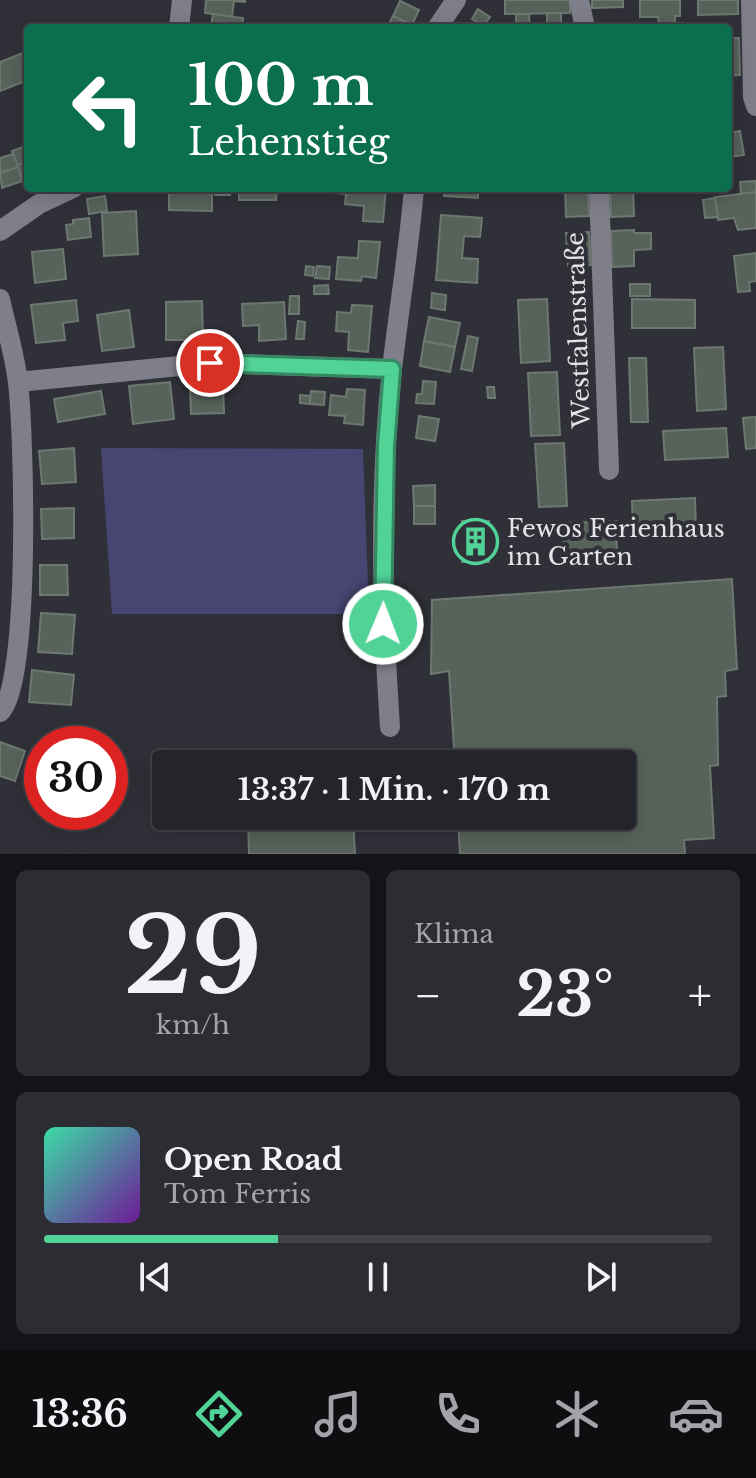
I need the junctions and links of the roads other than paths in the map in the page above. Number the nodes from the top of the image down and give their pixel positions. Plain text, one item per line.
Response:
1 (182, 0) edge
2 (456, 0) edge
3 (579, 0) edge
4 (751, 0) edge
5 (179, 24) edge
6 (440, 24) edge
7 (584, 24) edge
8 (756, 106) edge
9 (64, 192) edge
10 (414, 192) edge
11 (599, 192) edge
12 (0, 231) edge
13 (0, 299) edge
14 (392, 369) junction
15 (18, 382) junction
16 (609, 470) dead end
17 (0, 712) edge
18 (390, 727) dead end

1 - 5 street
2 - 6 street
3 - 7 street
4 - 8 street
9 - 12 street
10 - 14 street
11 - 16 street, Westfalenstraße
13 - 15 street
14 - 15 street
14 - 18 street
15 - 17 street

